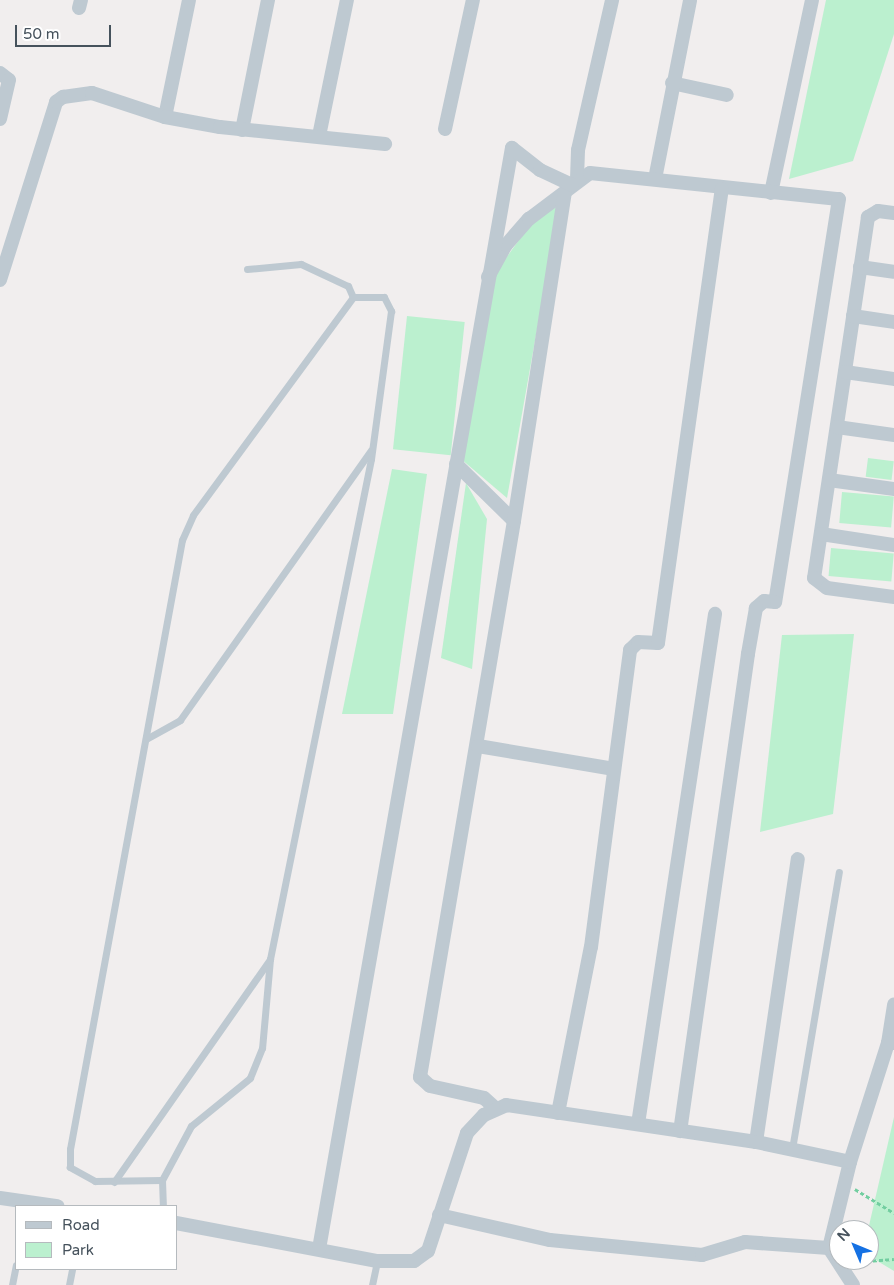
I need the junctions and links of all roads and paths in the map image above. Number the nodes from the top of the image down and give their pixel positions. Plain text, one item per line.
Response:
1 (190, 0) edge
2 (268, 0) edge
3 (347, 0) edge
4 (473, 0) edge
5 (612, 0) edge
6 (690, 0) edge
7 (812, 0) edge
8 (0, 73) edge
9 (672, 83) junction
10 (727, 95) dead end
11 (165, 117) junction
12 (0, 119) edge
13 (445, 129) dead end
14 (242, 130) junction
15 (319, 136) junction
16 (385, 144) dead end
17 (655, 179) junction
18 (571, 186) junction
19 (722, 189) junction
20 (771, 193) junction
21 (894, 214) edge
22 (860, 267) junction
23 (247, 268) dead end
24 (894, 272) edge
25 (488, 277) junction
26 (0, 280) edge
27 (353, 297) junction
28 (853, 316) junction
29 (894, 322) edge
30 (845, 372) junction
31 (894, 379) edge
32 (837, 427) junction
33 (894, 435) edge
34 (373, 446) junction
35 (456, 464) junction
36 (829, 480) junction
37 (894, 489) edge
38 (514, 521) junction
39 (821, 534) junction
40 (894, 545) edge
41 (894, 597) edge
42 (715, 614) dead end
43 (146, 739) junction
44 (478, 746) junction
45 (614, 769) junction
46 (798, 860) dead end
47 (839, 872) dead end
48 (270, 959) junction
49 (894, 1004) edge
50 (891, 1043) edge
51 (495, 1108) junction
52 (558, 1113) junction
53 (638, 1124) junction
54 (680, 1131) junction
55 (756, 1142) junction
56 (792, 1150) junction
57 (850, 1162) junction
58 (162, 1180) junction
59 (114, 1182) junction
60 (847, 1185) junction
61 (0, 1198) edge
62 (31, 1204) edge
63 (44, 1205) edge
64 (163, 1205) edge
65 (894, 1213) edge
66 (439, 1215) junction
67 (837, 1220) edge
68 (178, 1223) edge
69 (829, 1248) edge
70 (319, 1249) junction
71 (894, 1259) edge
72 (879, 1260) edge
73 (377, 1261) junction
74 (15, 1270) edge
75 (72, 1270) edge
76 (843, 1270) edge
77 (12, 1285) edge
78 (69, 1285) edge
79 (372, 1285) edge
80 (853, 1285) edge

1 - 11 street
2 - 14 street
3 - 15 street
4 - 13 street
5 - 18 street
6 - 9 street
7 - 20 street
8 - 12 street
9 - 10 street
9 - 17 street
11 - 14 street
11 - 26 street
14 - 15 street
15 - 16 street
17 - 18 street
17 - 19 street
18 - 25 street
18 - 25 street
18 - 38 street
19 - 20 street
19 - 45 street
20 - 54 street
21 - 22 street
22 - 24 street
22 - 28 street
23 - 27 lane
25 - 35 street
27 - 34 lane
27 - 43 lane
28 - 29 street
28 - 30 street
30 - 31 street
30 - 32 street
32 - 33 street
32 - 36 street
34 - 43 lane
34 - 48 lane
35 - 38 street
35 - 70 street
36 - 37 street
36 - 39 street
38 - 44 street
39 - 40 street
39 - 41 street
42 - 53 street
43 - 59 lane
44 - 45 street
44 - 51 street
45 - 52 street
46 - 55 street
47 - 56 lane
48 - 58 lane
48 - 59 lane
49 - 50 street
50 - 57 street
51 - 52 street
51 - 66 street
52 - 53 street
53 - 54 street
54 - 55 street
55 - 56 street
56 - 57 street
57 - 60 street
58 - 59 lane
58 - 64 lane
60 - 65 path
60 - 67 street
61 - 62 street
62 - 63 street
66 - 69 street
66 - 73 street
68 - 70 street
70 - 73 street
71 - 72 path
73 - 79 lane
74 - 77 lane
75 - 78 lane
76 - 80 street

